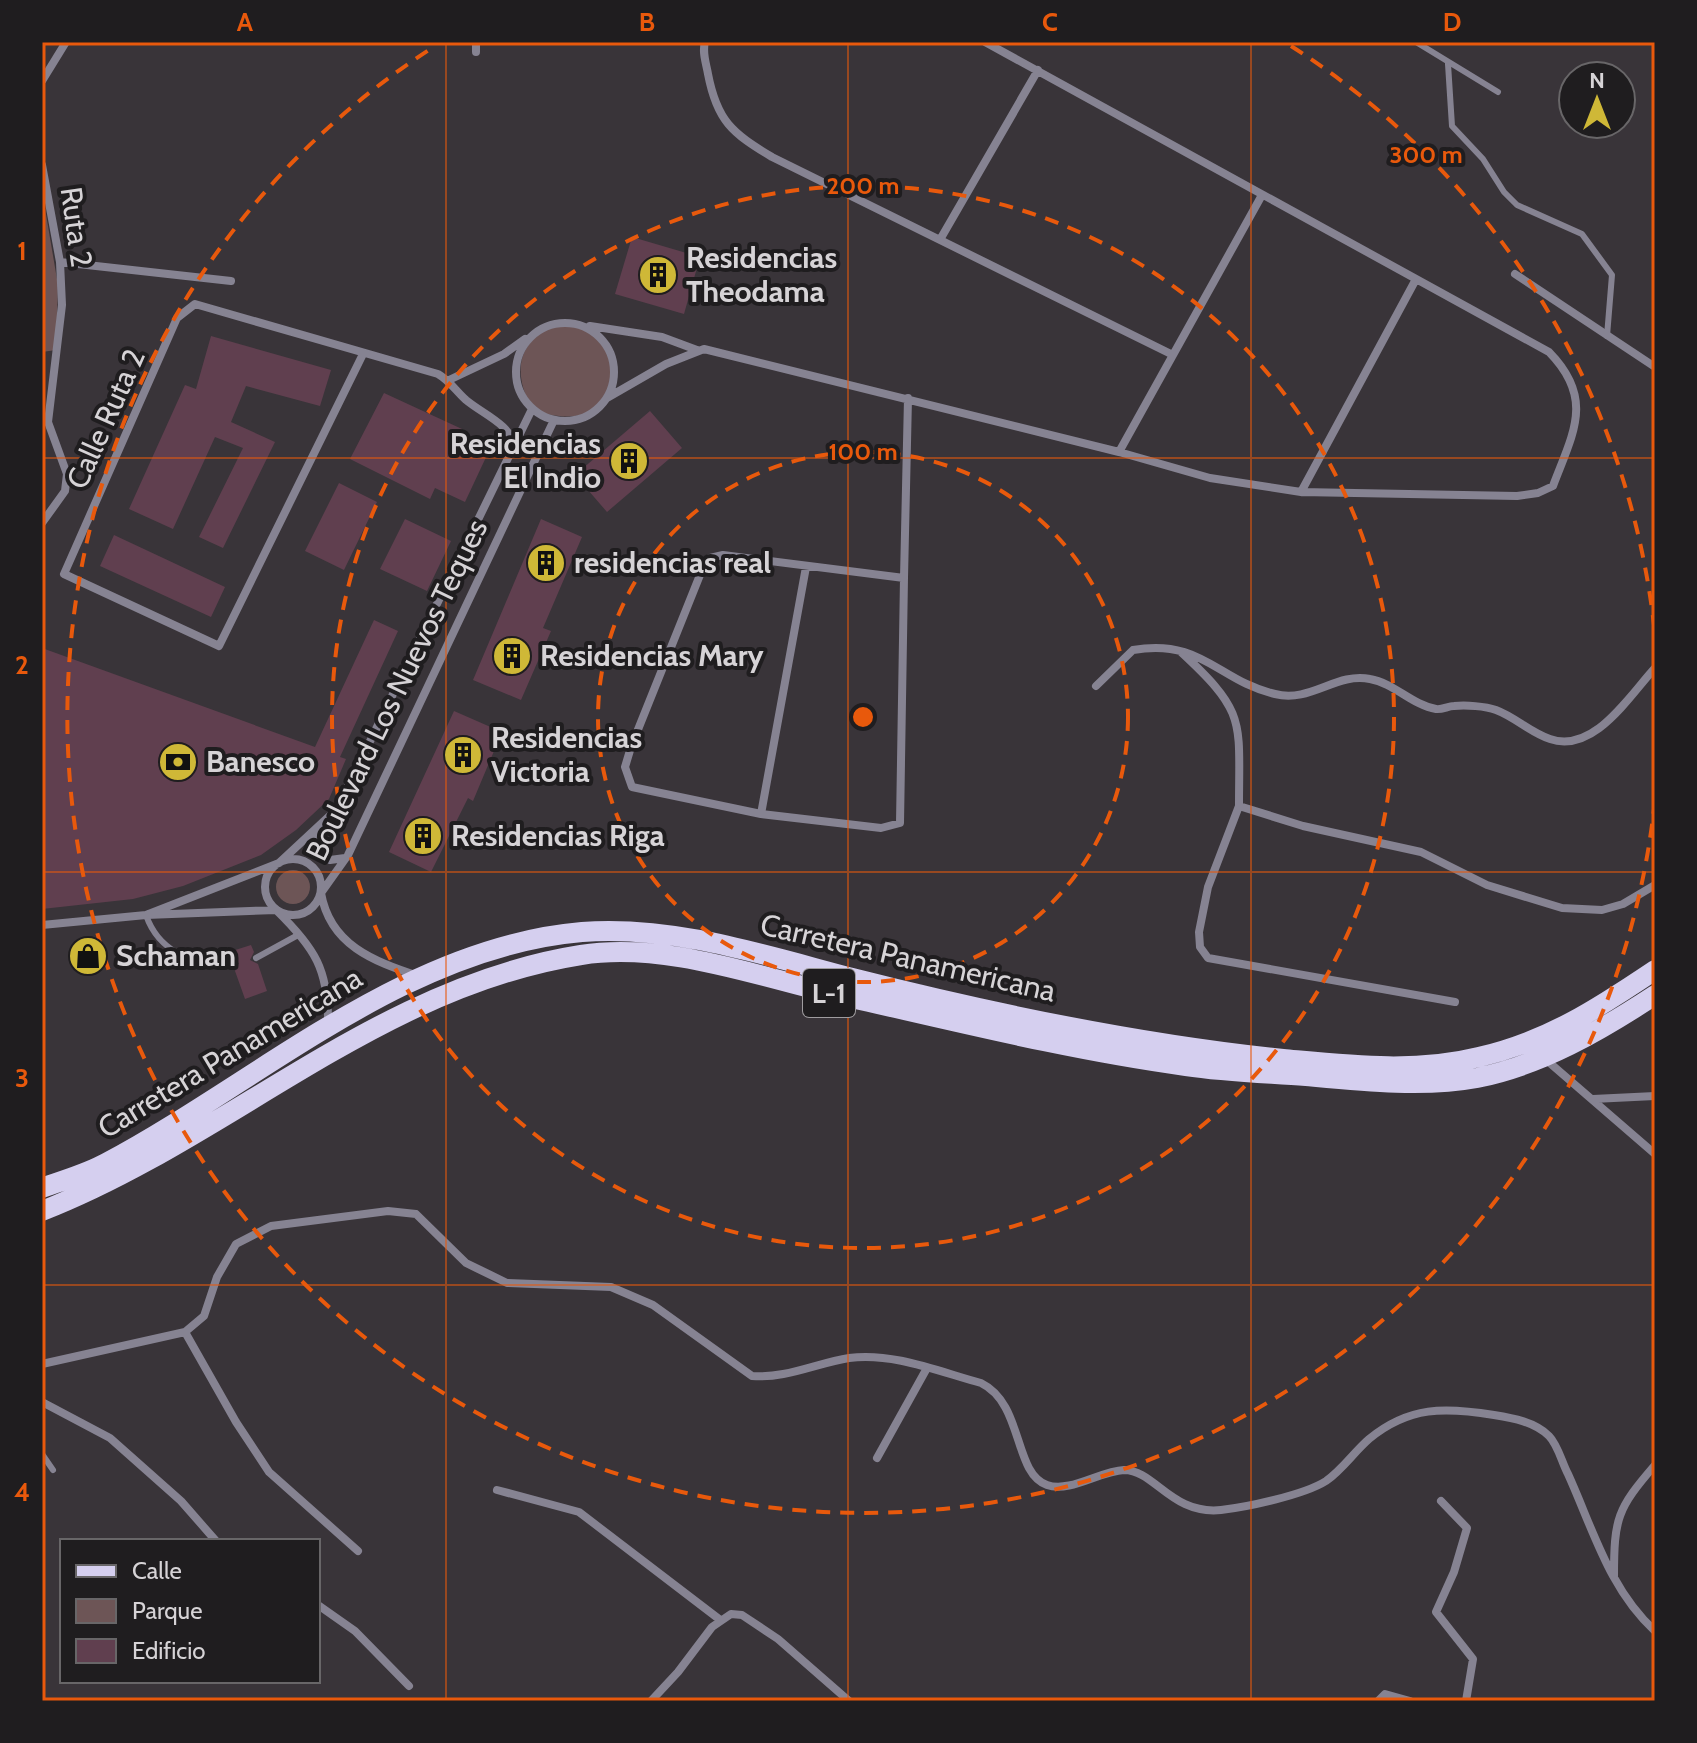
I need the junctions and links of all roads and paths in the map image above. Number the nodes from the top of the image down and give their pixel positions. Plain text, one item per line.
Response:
1 (66, 42) edge
2 (476, 42) edge
3 (705, 42) edge
4 (985, 42) edge
5 (1416, 42) edge
6 (476, 52) dead end
7 (1448, 64) junction
8 (1038, 70) junction
9 (42, 81) edge
10 (1498, 92) dead end
11 (42, 165) edge
12 (1262, 195) junction
13 (941, 238) junction
14 (60, 262) junction
15 (1515, 274) dead end
16 (231, 281) dead end
17 (1415, 281) junction
18 (581, 325) junction
19 (540, 329) junction
20 (1607, 336) junction
21 (698, 350) junction
22 (363, 354) junction
23 (1173, 355) junction
24 (1655, 367) edge
25 (449, 380) junction
26 (607, 398) junction
27 (908, 398) junction
28 (532, 409) junction
29 (554, 420) junction
30 (516, 448) junction
31 (1119, 452) junction
32 (1301, 492) junction
33 (42, 523) edge
34 (806, 567) junction
35 (904, 578) junction
36 (1178, 648) junction
37 (1655, 668) edge
38 (1096, 686) dead end
39 (1239, 806) junction
40 (761, 814) junction
41 (317, 830) junction
42 (348, 855) junction
43 (279, 863) junction
44 (1655, 885) edge
45 (321, 893) junction
46 (276, 910) junction
47 (146, 915) junction
48 (42, 925) edge
49 (298, 935) junction
50 (256, 958) dead end
51 (233, 965) dead end
52 (1655, 970) edge
53 (419, 976) junction
54 (1655, 995) edge
55 (1455, 1002) dead end
56 (327, 1027) junction
57 (1543, 1057) junction
58 (1655, 1096) edge
59 (1593, 1099) junction
60 (1655, 1154) edge
61 (42, 1188) edge
62 (42, 1211) edge
63 (185, 1332) junction
64 (42, 1364) edge
65 (927, 1368) junction
66 (42, 1402) edge
67 (42, 1454) edge
68 (877, 1458) dead end
69 (1655, 1465) edge
70 (53, 1470) dead end
71 (497, 1490) dead end
72 (1441, 1501) dead end
73 (214, 1539) edge
74 (358, 1551) dead end
75 (1614, 1582) junction
76 (320, 1606) edge
77 (719, 1619) junction
78 (1655, 1631) edge
79 (409, 1686) dead end
80 (651, 1701) edge
81 (849, 1701) edge
82 (1378, 1701) edge
83 (1410, 1701) edge
84 (1466, 1701) edge

1 - 9 street
2 - 6 street
3 - 13 street
4 - 8 street
5 - 7 lane
7 - 10 lane
7 - 20 lane
8 - 12 street
8 - 13 street
11 - 14 street, Ruta 2
12 - 17 street
12 - 23 street
13 - 23 street
14 - 16 street
14 - 33 street, Ruta 2
15 - 20 street
17 - 32 street
17 - 32 street
18 - 19 street
18 - 21 street
18 - 26 street
19 - 25 street
19 - 28 street
20 - 24 street
21 - 26 street
21 - 27 street
22 - 22 street, Calle Ruta 2
22 - 25 street, Calle Ruta 2
23 - 31 street
25 - 30 street, Calle Ruta 2
26 - 29 street
27 - 31 street
27 - 35 street
28 - 29 street
28 - 30 street, Boulevard Los Nuevos Teques
29 - 42 street, Boulevard Los Nuevos Teques
30 - 41 street, Boulevard Los Nuevos Teques
31 - 32 street
34 - 35 street
34 - 40 street
34 - 40 street
35 - 40 street
36 - 37 street
36 - 38 street
36 - 39 street
39 - 44 street
39 - 55 street
41 - 42 street
41 - 43 street, Boulevard Los Nuevos Teques
42 - 45 street, Boulevard Los Nuevos Teques
43 - 45 street
43 - 46 street
43 - 47 street, Boulevard Los Nuevos Teques
45 - 46 street
45 - 53 street
46 - 47 street, Boulevard Los Nuevos Teques
46 - 49 street
47 - 48 street, Boulevard Los Nuevos Teques
47 - 51 lane
49 - 50 lane
49 - 56 street
52 - 53 main road, Carretera Panamericana / L-1
53 - 56 main road, Carretera Panamericana / L-1
54 - 57 main road, Carretera Panamericana / L-1
56 - 61 main road, Carretera Panamericana / L-1
57 - 59 street
57 - 62 main road, Carretera Panamericana / L-1
58 - 59 street
59 - 60 street
63 - 64 street
63 - 65 street
63 - 74 street
65 - 68 street
65 - 75 street
66 - 73 street
67 - 70 lane
69 - 75 street
71 - 77 street
72 - 84 street
75 - 78 street
76 - 79 street
77 - 80 street
77 - 81 street
82 - 83 street

